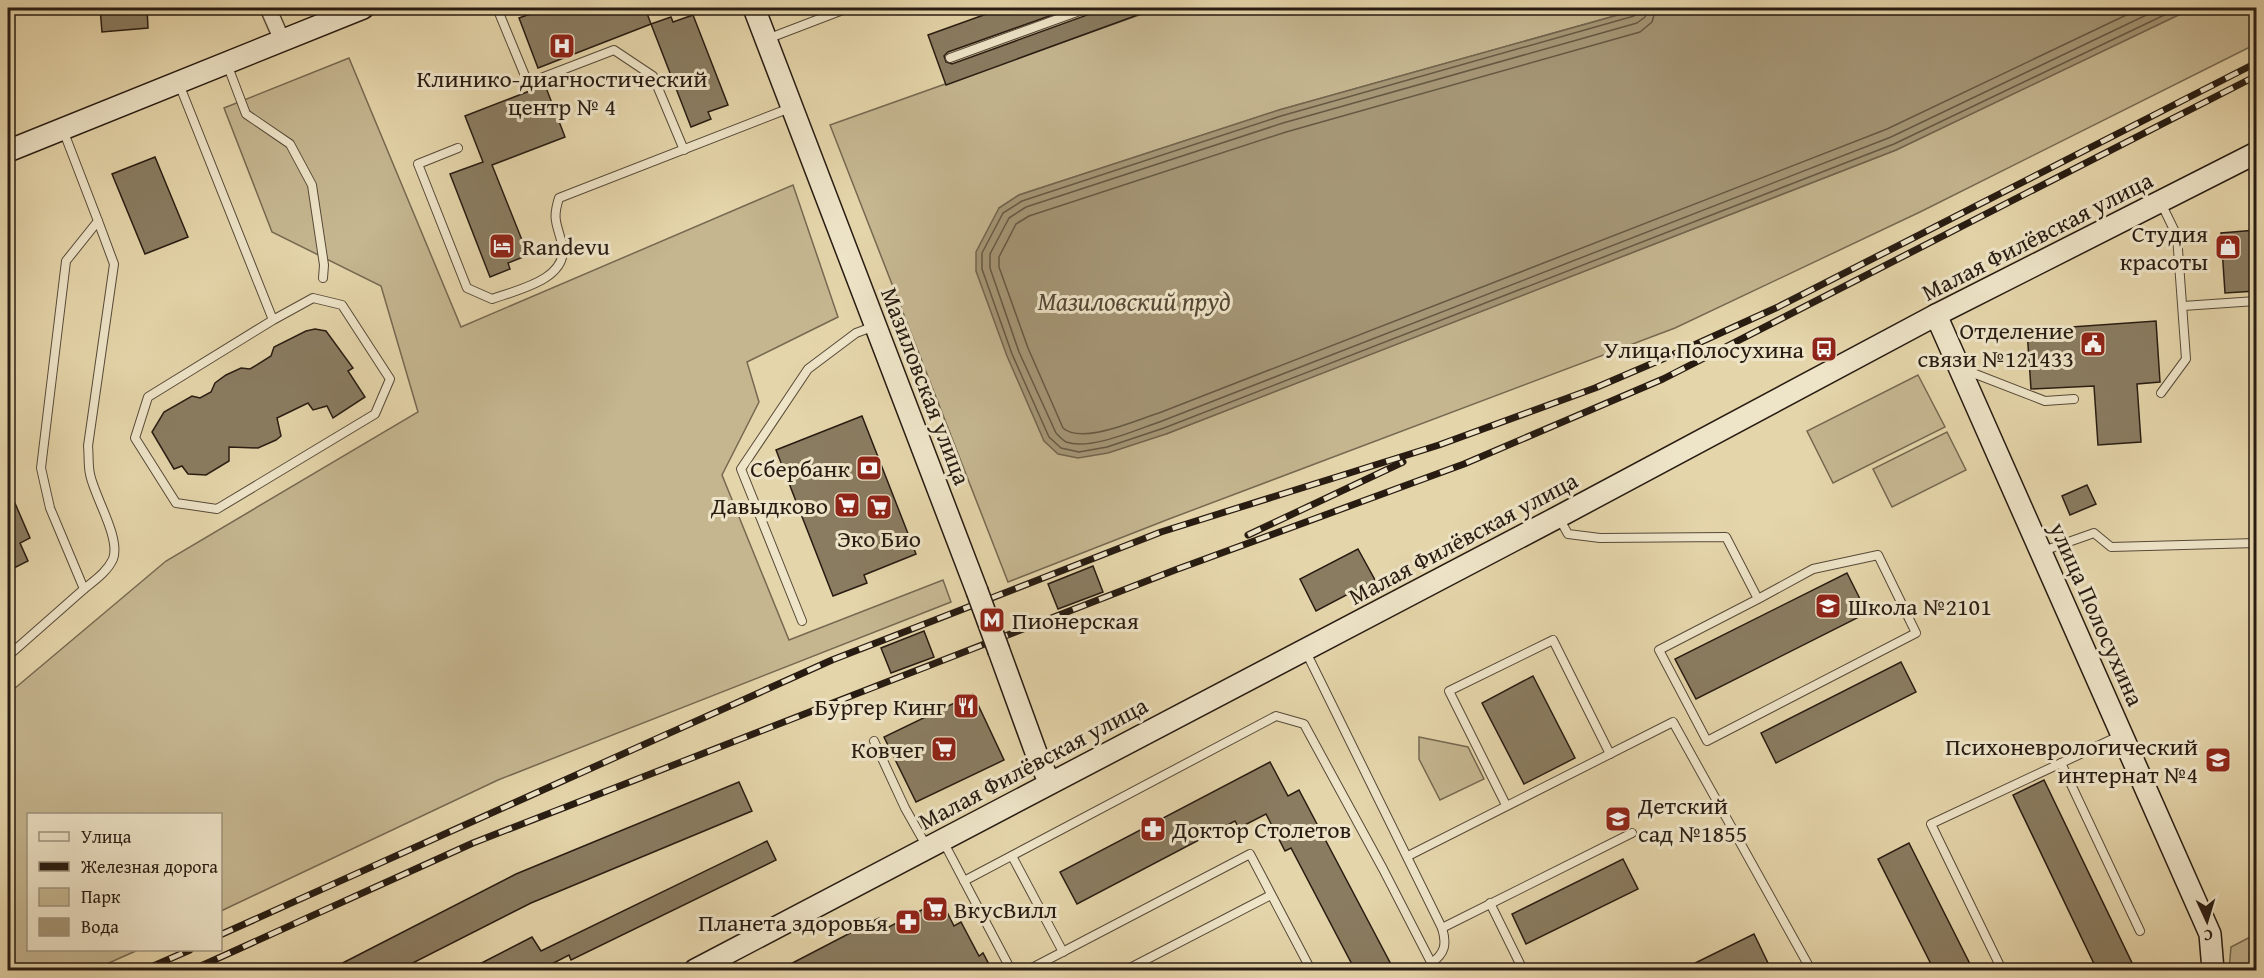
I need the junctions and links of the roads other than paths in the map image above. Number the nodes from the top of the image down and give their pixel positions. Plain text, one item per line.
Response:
1 (268, 8) edge
2 (363, 8) edge
3 (497, 8) edge
4 (754, 8) edge
5 (848, 8) edge
6 (1088, 8) edge
7 (766, 39) junction
8 (282, 40) junction
9 (950, 58) dead end
10 (227, 63) junction
11 (178, 82) junction
12 (792, 108) junction
13 (63, 129) junction
14 (458, 148) dead end
15 (684, 150) junction
16 (8, 151) edge
17 (2256, 153) edge
18 (2161, 202) junction
19 (98, 221) junction
20 (323, 278) dead end
21 (2256, 301) edge
22 (2183, 306) junction
23 (1936, 315) junction
24 (273, 320) junction
25 (876, 325) junction
26 (1961, 369) junction
27 (2161, 393) dead end
28 (2074, 399) dead end
29 (1558, 517) junction
30 (2256, 543) edge
31 (2042, 552) junction
32 (84, 589) junction
33 (1758, 599) junction
34 (802, 621) dead end
35 (1305, 650) junction
36 (8, 656) edge
37 (2122, 734) junction
38 (874, 741) dead end
39 (1610, 754) junction
40 (2061, 763) junction
41 (1050, 783) junction
42 (1506, 805) junction
43 (1632, 833) dead end
44 (935, 844) junction
45 (1012, 856) junction
46 (1408, 856) junction
47 (964, 881) junction
48 (1271, 895) junction
49 (1490, 903) junction
50 (1442, 928) junction
51 (2140, 931) dead end
52 (1062, 952) junction
53 (1433, 967) edge
54 (695, 970) edge
55 (1011, 970) edge
56 (1028, 970) edge
57 (1126, 970) edge
58 (1311, 970) edge
59 (1523, 970) edge
60 (1811, 970) edge
61 (2002, 970) edge
62 (2213, 970) edge

1 - 8 street
2 - 8 street
3 - 15 lane
4 - 7 street, Мазиловская улица
5 - 7 lane
6 - 9 lane
7 - 12 street, Мазиловская улица
8 - 10 street
10 - 11 street
10 - 20 lane
11 - 13 street
11 - 24 lane
12 - 15 lane
12 - 25 street, Мазиловская улица
13 - 16 street
13 - 19 lane
14 - 15 lane
17 - 18 street, Малая Филёвская улица
18 - 22 lane
18 - 23 street, Малая Филёвская улица
19 - 32 lane
19 - 32 lane
21 - 22 lane
22 - 27 lane
23 - 26 street, улица Полосухина
23 - 29 street, Малая Филёвская улица
24 - 24 lane
25 - 34 lane
25 - 41 street, Мазиловская улица, bridge
26 - 28 lane
26 - 31 street, улица Полосухина
29 - 33 lane
29 - 35 street, Малая Филёвская улица
30 - 31 lane
31 - 37 street, улица Полосухина
32 - 36 lane
33 - 33 lane
35 - 41 street, Малая Филёвская улица
35 - 46 lane
37 - 40 lane
37 - 62 street, улица Полосухина
38 - 44 lane
39 - 42 lane
39 - 42 lane
39 - 60 lane
40 - 51 lane
40 - 61 lane
41 - 44 street, Малая Филёвская улица
42 - 46 lane
43 - 49 lane
44 - 47 lane
44 - 54 street, Малая Филёвская улица
45 - 47 lane
45 - 52 lane
45 - 53 lane
46 - 50 lane
47 - 55 lane
48 - 52 lane
48 - 57 lane
48 - 58 lane
49 - 50 lane
49 - 59 lane
50 - 53 lane
52 - 56 lane

